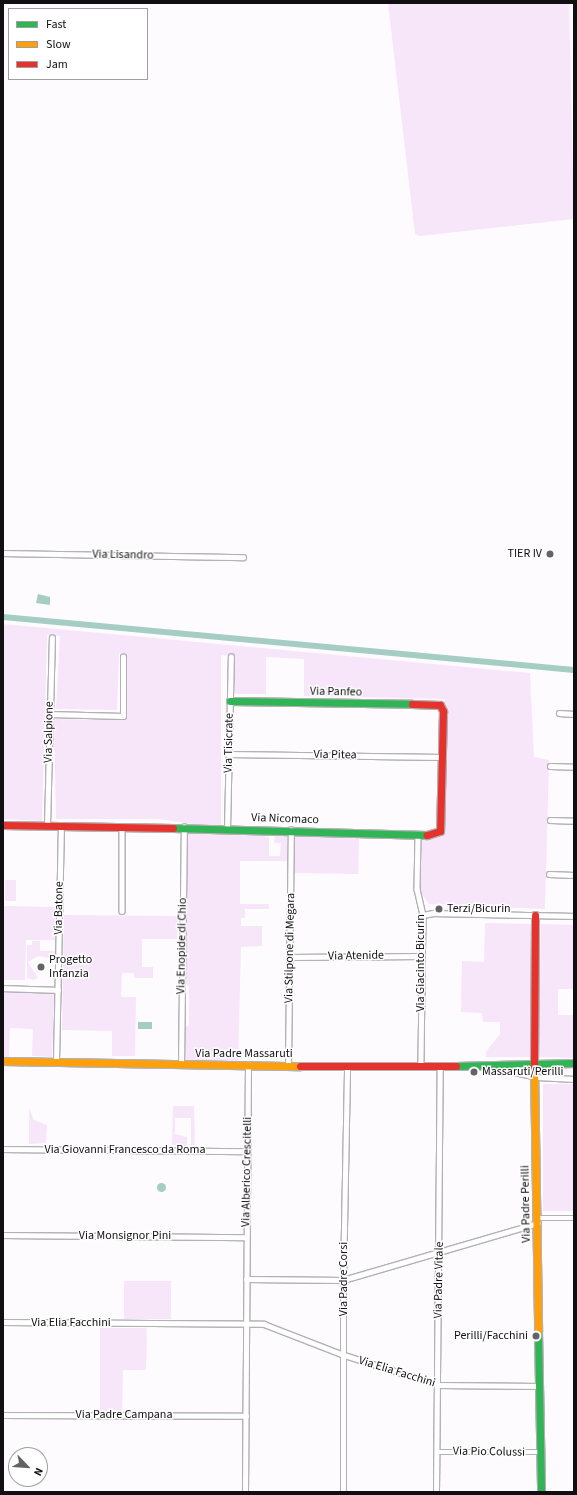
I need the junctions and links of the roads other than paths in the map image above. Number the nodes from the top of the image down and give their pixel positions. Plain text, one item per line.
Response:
1 (3, 553) edge
2 (243, 558) dead end
3 (52, 638) dead end
4 (123, 657) dead end
5 (231, 657) dead end
6 (230, 701) junction
7 (441, 706) joint
8 (559, 713) dead end
9 (49, 714) junction
10 (574, 714) edge
11 (228, 754) junction
12 (442, 756) junction
13 (550, 766) dead end
14 (574, 768) edge
15 (550, 820) dead end
16 (574, 821) edge
17 (3, 825) edge
18 (47, 826) junction
19 (60, 826) junction
20 (122, 827) junction
21 (184, 827) junction
22 (227, 828) junction
23 (292, 830) junction
24 (418, 835) junction
25 (549, 874) dead end
26 (574, 875) edge
27 (122, 911) dead end
28 (423, 915) junction
29 (535, 916) junction
30 (574, 916) edge
31 (422, 956) junction
32 (290, 957) junction
33 (3, 988) edge
34 (58, 990) junction
35 (3, 1061) edge
36 (56, 1062) junction
37 (534, 1062) junction
38 (574, 1063) edge
39 (181, 1065) junction
40 (248, 1065) junction
41 (288, 1065) junction
42 (486, 1066) junction
43 (347, 1067) junction
44 (421, 1067) junction
45 (440, 1068) junction
46 (534, 1076) junction
47 (574, 1079) edge
48 (3, 1149) edge
49 (247, 1151) junction
50 (574, 1218) edge
51 (538, 1220) junction
52 (3, 1235) edge
53 (246, 1237) junction
54 (440, 1250) junction
55 (246, 1279) junction
56 (343, 1280) junction
57 (3, 1322) edge
58 (246, 1324) junction
59 (344, 1355) junction
60 (438, 1386) junction
61 (540, 1386) junction
62 (3, 1415) edge
63 (246, 1416) junction
64 (437, 1452) junction
65 (540, 1452) junction
66 (245, 1492) edge
67 (343, 1492) edge
68 (436, 1492) edge
69 (541, 1492) edge

1 - 2 street, Via Lisandro
3 - 9 street, Via Salpione
4 - 9 street
5 - 6 street, Via Tisicrate
6 - 7 street, Via Panfeo
6 - 11 street, Via Tisicrate
7 - 12 street, Via Nicomaco
8 - 10 street
9 - 18 street, Via Salpione
11 - 12 street, Via Pitea
11 - 22 street, Via Tisicrate
12 - 24 street, Via Nicomaco
13 - 14 street
15 - 16 street
17 - 18 street, Via Nicomaco
18 - 19 street, Via Nicomaco
19 - 20 street, Via Nicomaco
19 - 34 street, Via Batone
20 - 21 street, Via Nicomaco
20 - 27 street
21 - 22 street, Via Nicomaco
21 - 39 street, Via Enopide di Chio
22 - 23 street, Via Nicomaco
23 - 24 street, Via Nicomaco
23 - 32 street, Via Stilpone di Megara
24 - 28 street, Via Giacinto Bicurin
25 - 26 street
28 - 29 street
28 - 31 street, Via Giacinto Bicurin
29 - 30 street
29 - 37 street, Via Padre Perilli
31 - 32 street, Via Atenide
31 - 44 street, Via Giacinto Bicurin
32 - 41 street, Via Stilpone di Megara
33 - 34 street
34 - 36 street, Via Batone
35 - 36 street, Via Padre Massaruti
36 - 39 street, Via Padre Massaruti
37 - 38 street, Via Padre Massaruti
37 - 42 street, Via Padre Massaruti
37 - 46 street, Via Padre Perilli
39 - 40 street, Via Padre Massaruti
40 - 41 street, Via Padre Massaruti
40 - 49 street, Via Alberico Crescitelli
41 - 43 street, Via Padre Massaruti
42 - 45 street, Via Padre Massaruti
42 - 46 street, Via Padre Massaruti
43 - 44 street, Via Padre Massaruti
43 - 56 street, Via Padre Corsi
44 - 45 street, Via Padre Massaruti
45 - 54 street, Via Padre Vitale
46 - 47 street, Via Padre Massaruti
46 - 51 street, Via Padre Perilli
48 - 49 street, Via Giovanni Francesco da Roma
49 - 53 street, Via Alberico Crescitelli
50 - 51 street
51 - 54 street
51 - 61 street, Via Padre Perilli
52 - 53 street, Via Monsignor Pini
53 - 55 street, Via Alberico Crescitelli
54 - 56 street
54 - 60 street, Via Padre Vitale
55 - 56 street
55 - 58 street, Via Alberico Crescitelli
56 - 59 street, Via Padre Corsi
57 - 58 street, Via Elia Facchini
58 - 59 street, Via Elia Facchini
58 - 63 street
59 - 60 street, Via Elia Facchini
59 - 67 street, Via Padre Corsi
60 - 61 street, Via Elia Facchini
60 - 64 street, Via Padre Vitale
61 - 65 street, Via Padre Perilli
62 - 63 street, Via Padre Campana
63 - 66 street
64 - 65 street, Via Pio Colussi
64 - 68 street, Via Padre Vitale
65 - 69 street, Via Padre Perilli

